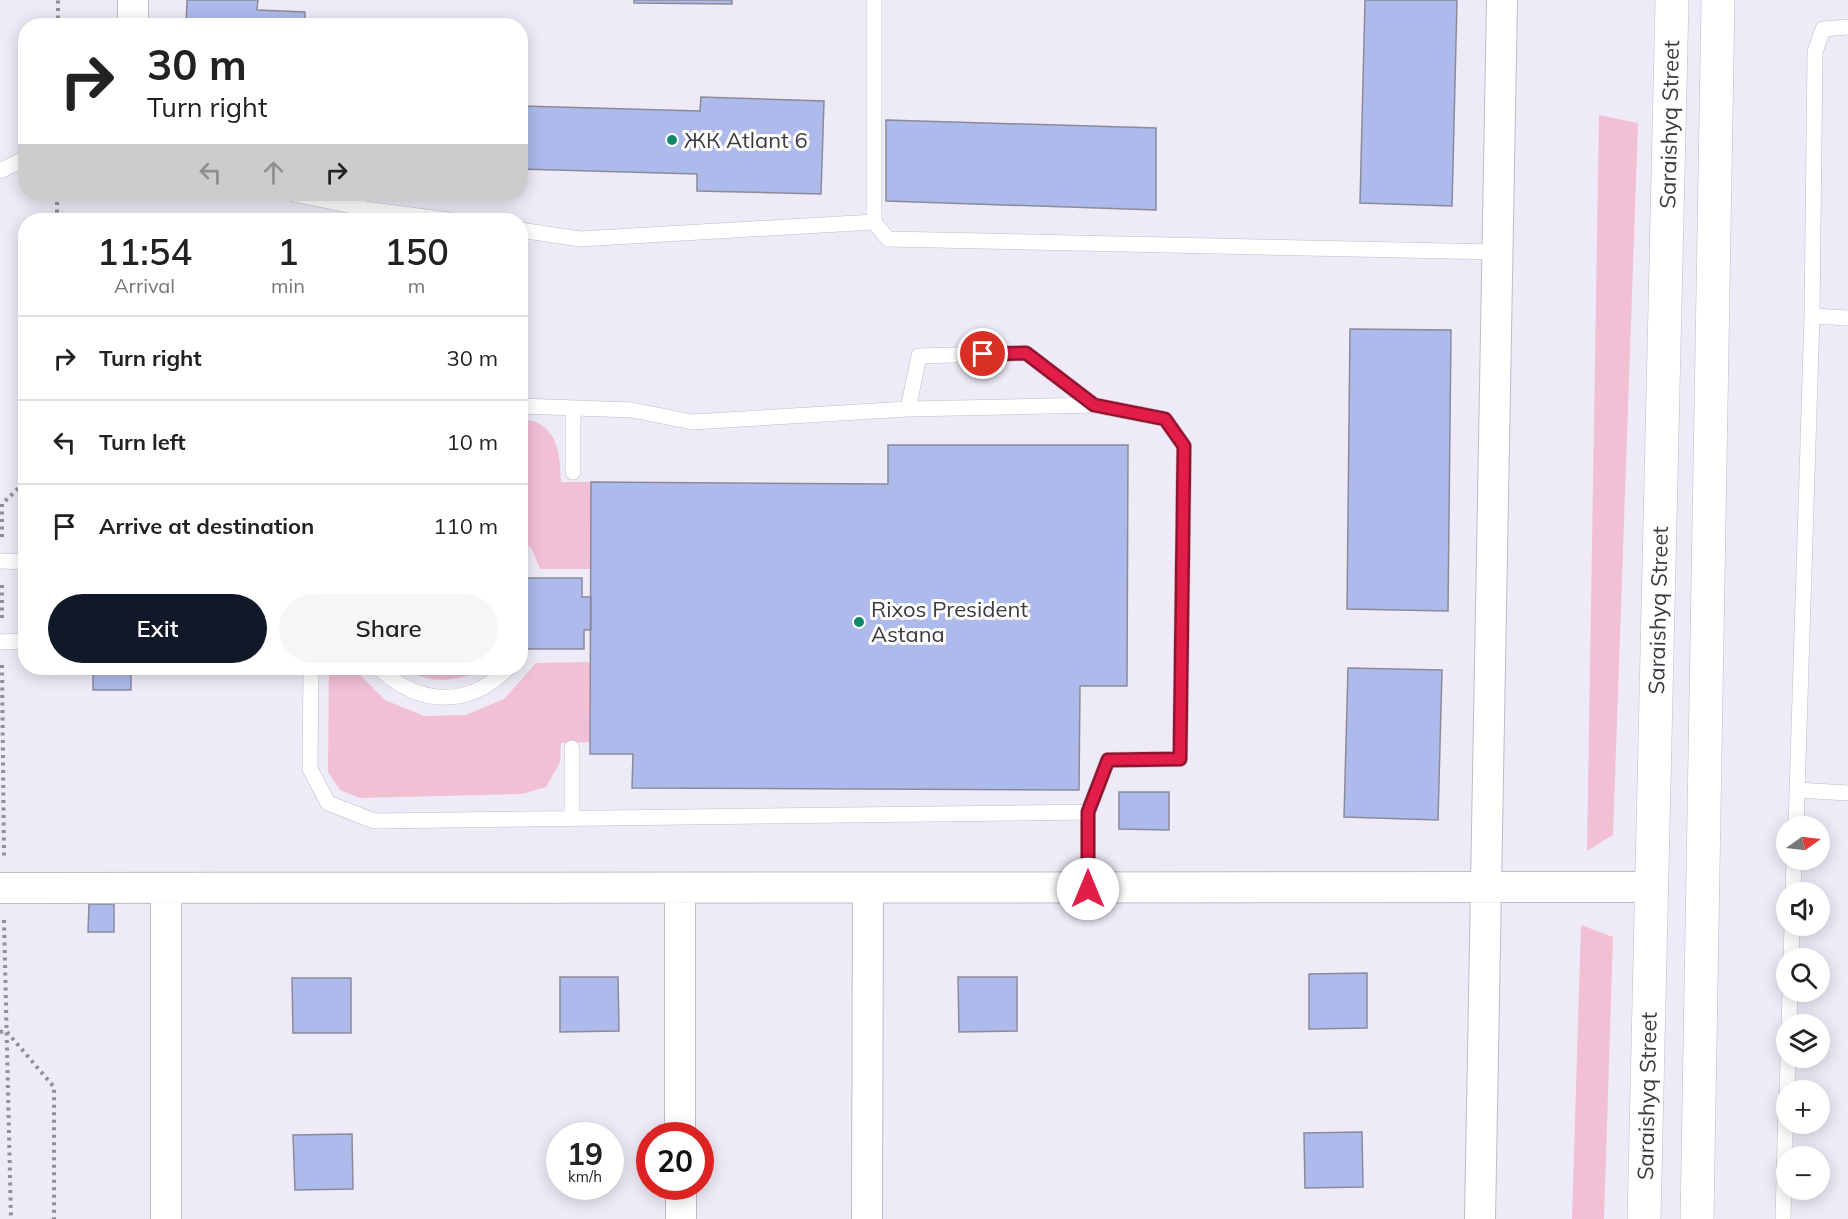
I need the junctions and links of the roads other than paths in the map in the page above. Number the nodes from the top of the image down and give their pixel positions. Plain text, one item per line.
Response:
1 (134, 0) edge
2 (874, 0) edge
3 (1502, 0) edge
4 (1671, 0) edge
5 (1718, 0) edge
6 (133, 18) edge
7 (1848, 27) edge
8 (18, 162) edge
9 (0, 171) edge
10 (328, 201) edge
11 (395, 213) edge
12 (874, 222) junction
13 (528, 232) edge
14 (1497, 252) junction
15 (1812, 316) junction
16 (1848, 318) edge
17 (1094, 405) junction
18 (528, 406) edge
19 (573, 408) junction
20 (908, 410) junction
21 (573, 472) dead end
22 (1, 561) edge
23 (18, 562) edge
24 (18, 641) edge
25 (1, 642) edge
26 (311, 675) edge
27 (387, 675) edge
28 (501, 675) edge
29 (572, 748) dead end
30 (1797, 790) junction
31 (1848, 793) edge
32 (1088, 812) junction
33 (1796, 816) edge
34 (572, 819) junction
35 (1650, 887) junction
36 (2, 888) edge
37 (1485, 888) junction
38 (166, 889) junction
39 (680, 889) junction
40 (868, 889) junction
41 (1088, 889) junction
42 (680, 1122) edge
43 (1785, 1134) edge
44 (1645, 1140) junction
45 (681, 1200) edge
46 (166, 1219) edge
47 (681, 1219) edge
48 (867, 1219) edge
49 (1480, 1219) edge
50 (1644, 1219) edge
51 (1659, 1219) edge
52 (1697, 1219) edge
53 (1783, 1219) edge

1 - 6 street
2 - 12 lane
3 - 14 street
4 - 35 main road, Saraishyq Street
5 - 52 main road
7 - 15 lane
8 - 9 lane
10 - 11 lane
12 - 13 lane
12 - 14 lane
14 - 37 street
15 - 16 lane
15 - 30 lane
17 - 20 lane
17 - 20 lane
17 - 32 lane
18 - 19 lane
19 - 20 lane
19 - 21 lane
22 - 23 lane
24 - 25 lane
26 - 34 lane
27 - 28 lane
29 - 34 lane
30 - 31 lane
30 - 33 lane
32 - 34 lane
32 - 41 lane
35 - 37 street
35 - 44 main road, Saraishyq Street
36 - 38 street
37 - 41 street
37 - 49 street
38 - 39 street
38 - 46 street
39 - 40 street
39 - 42 street
40 - 41 street
40 - 48 street
43 - 53 lane
44 - 50 main road, Saraishyq Street
44 - 51 main road
45 - 47 street

